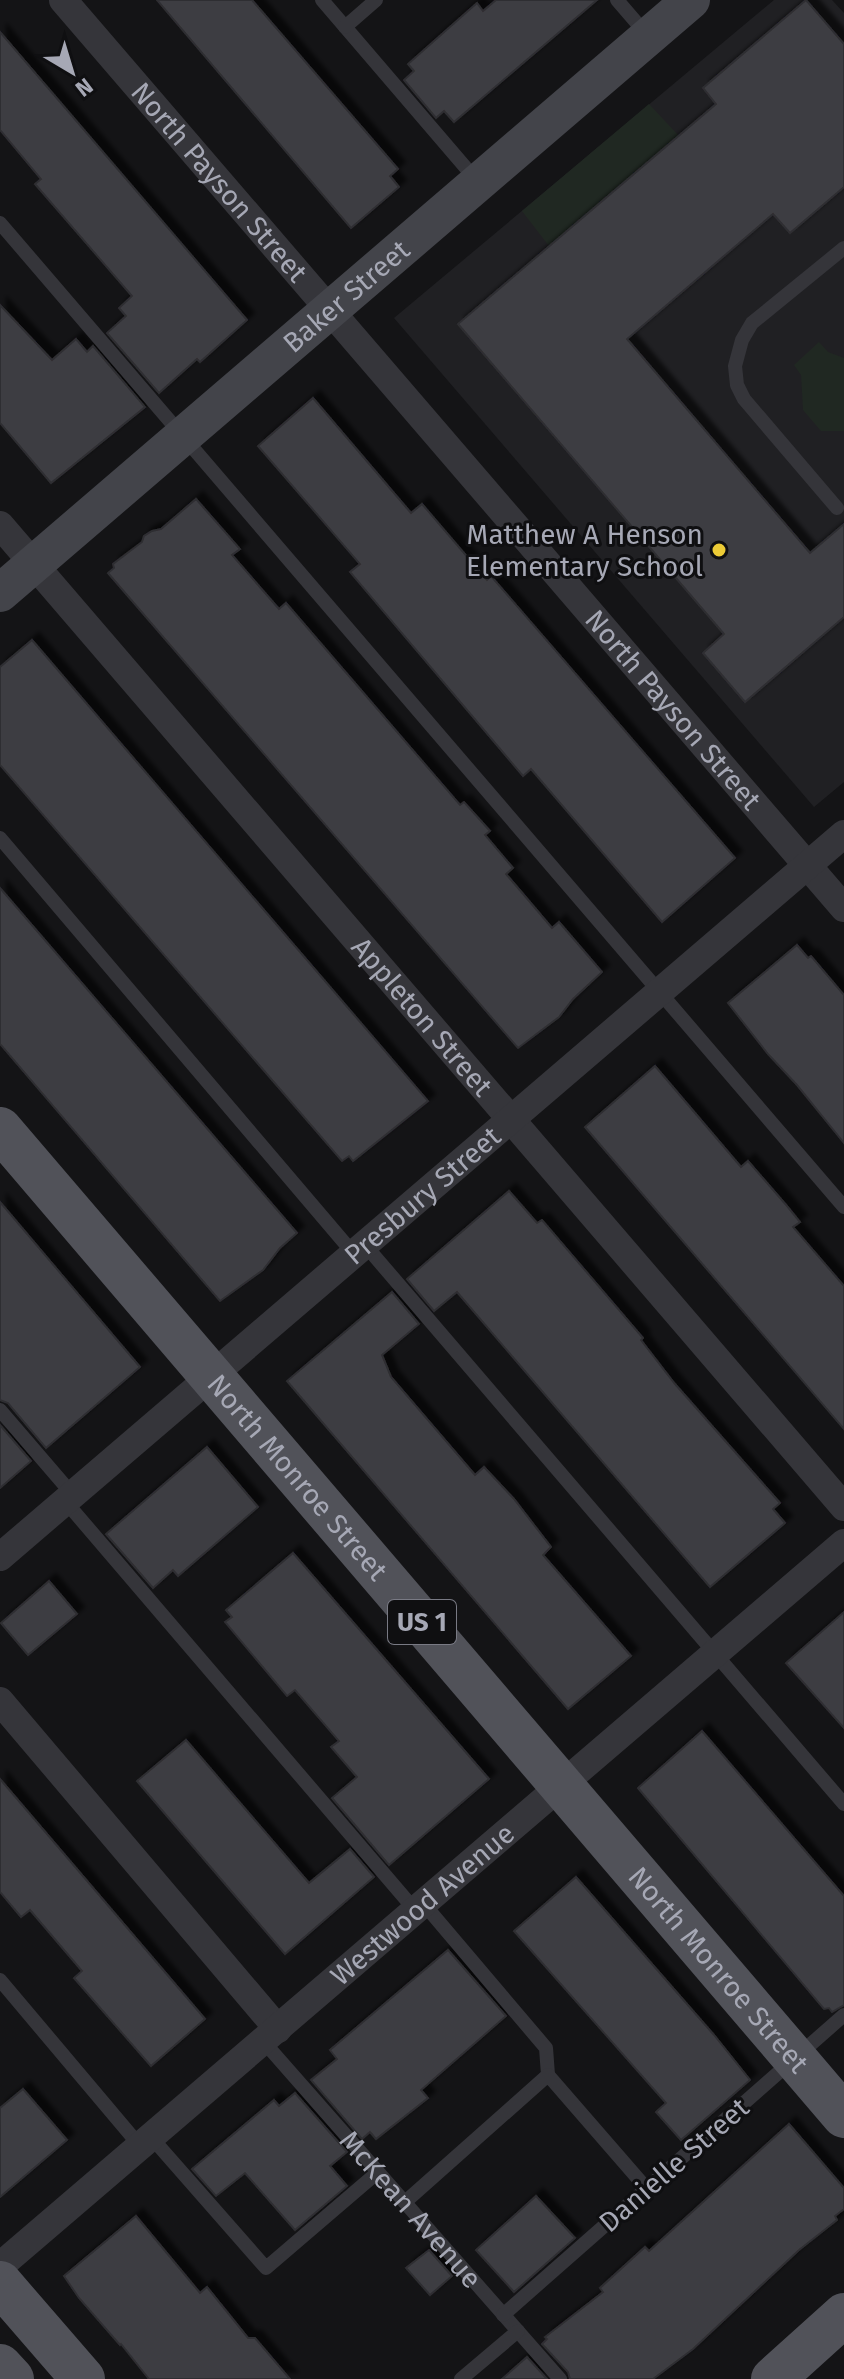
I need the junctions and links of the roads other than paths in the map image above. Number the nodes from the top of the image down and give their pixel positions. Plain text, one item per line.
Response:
1 (63, 0) edge
2 (322, 0) edge
3 (376, 0) edge
4 (617, 0) edge
5 (691, 0) edge
6 (345, 27) junction
7 (648, 37) junction
8 (478, 183) junction
9 (0, 223) edge
10 (844, 248) edge
11 (329, 311) junction
12 (183, 436) junction
13 (837, 508) dead end
14 (0, 525) edge
15 (34, 564) junction
16 (0, 593) edge
17 (844, 834) edge
18 (0, 838) edge
19 (807, 866) junction
20 (844, 908) edge
21 (660, 992) junction
22 (511, 1120) junction
23 (0, 1129) edge
24 (844, 1207) edge
25 (360, 1249) junction
26 (211, 1376) junction
27 (0, 1410) edge
28 (69, 1498) junction
29 (844, 1507) edge
30 (844, 1543) edge
31 (0, 1557) edge
32 (715, 1653) junction
33 (0, 1701) edge
34 (561, 1785) junction
35 (844, 1804) edge
36 (419, 1907) junction
37 (0, 1980) edge
38 (844, 2015) edge
39 (270, 2035) junction
40 (795, 2058) junction
41 (548, 2075) junction
42 (844, 2116) edge
43 (146, 2142) junction
44 (378, 2172) junction
45 (647, 2189) junction
46 (405, 2202) junction
47 (0, 2266) edge
48 (0, 2283) edge
49 (503, 2315) junction
50 (844, 2315) edge
51 (518, 2331) junction
52 (0, 2366) edge
53 (12, 2379) edge
54 (83, 2379) edge
55 (461, 2379) edge
56 (560, 2379) edge
57 (773, 2379) edge

1 - 11 street, North Payson Street
2 - 6 lane
3 - 6 lane
4 - 7 lane
5 - 7 street, Baker Street
6 - 8 lane
7 - 8 street, Baker Street
8 - 11 street, Baker Street
9 - 12 lane
10 - 13 lane
11 - 12 street, Baker Street
11 - 19 street, North Payson Street
12 - 15 street, Baker Street
12 - 21 lane
14 - 15 street, Appleton Street
15 - 16 street, Baker Street
15 - 22 street, Appleton Street
17 - 19 street, Presbury Street
18 - 25 lane
19 - 20 street, North Payson Street
19 - 21 street, Presbury Street
21 - 22 street, Presbury Street
21 - 24 lane
22 - 25 street, Presbury Street
22 - 29 street, Appleton Street
23 - 26 main road, North Monroe Street / US 1
25 - 26 street, Presbury Street
25 - 32 lane
26 - 28 street, Presbury Street
26 - 34 main road, North Monroe Street / US 1
27 - 28 lane
28 - 31 street, Presbury Street
28 - 36 lane
30 - 32 street, Westwood Avenue
32 - 34 street, Westwood Avenue
32 - 35 lane
33 - 39 street, McKean Avenue
34 - 36 street, Westwood Avenue
34 - 40 main road, North Monroe Street / US 1
36 - 39 street, Westwood Avenue
36 - 41 lane
37 - 43 lane
38 - 40 lane, Danielle Street
39 - 43 street, Westwood Avenue
39 - 44 lane, McKean Avenue
40 - 42 main road, North Monroe Street / US 1
40 - 45 lane, Danielle Street
41 - 45 lane
41 - 46 lane
43 - 44 lane
43 - 47 street, Westwood Avenue
44 - 46 lane, McKean Avenue
45 - 49 lane, Danielle Street
46 - 49 lane, McKean Avenue
48 - 54 main road
49 - 51 lane, McKean Avenue
50 - 57 main road
51 - 55 lane
51 - 56 lane, McKean Avenue
52 - 53 main road

